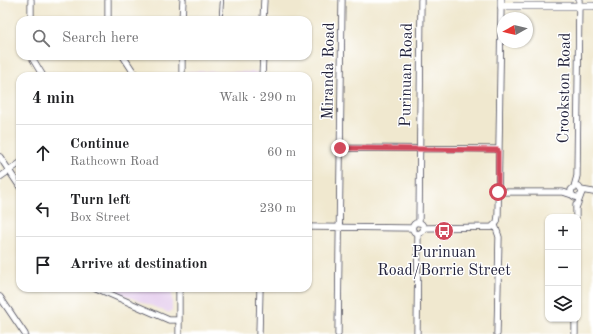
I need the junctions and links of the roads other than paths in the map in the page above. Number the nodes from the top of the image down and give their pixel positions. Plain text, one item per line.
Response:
1 (31, 0) edge
2 (108, 0) edge
3 (183, 0) edge
4 (222, 0) edge
5 (264, 0) edge
6 (342, 0) edge
7 (421, 0) edge
8 (501, 3) edge
9 (579, 3) edge
10 (593, 6) edge
11 (221, 14) dead end
12 (31, 16) edge
13 (108, 16) edge
14 (182, 16) edge
15 (263, 16) edge
16 (33, 60) edge
17 (126, 60) edge
18 (182, 60) edge
19 (263, 60) edge
20 (41, 72) edge
21 (133, 72) edge
22 (182, 72) edge
23 (262, 72) edge
24 (340, 148) junction
25 (419, 149) junction
26 (498, 150) junction
27 (0, 157) edge
28 (16, 166) edge
29 (9, 171) junction
30 (0, 177) edge
31 (16, 181) edge
32 (498, 192) junction
33 (577, 192) junction
34 (592, 192) edge
35 (576, 214) edge
36 (419, 223) junction
37 (493, 226) junction
38 (312, 227) edge
39 (339, 227) junction
40 (412, 228) junction
41 (424, 228) junction
42 (418, 234) junction
43 (105, 292) edge
44 (179, 292) edge
45 (260, 292) edge
46 (0, 297) edge
47 (178, 321) junction
48 (575, 322) edge
49 (25, 334) edge
50 (178, 334) edge
51 (259, 334) edge
52 (338, 334) edge
53 (417, 334) edge
54 (497, 334) edge
55 (575, 334) edge

1 - 12 street
2 - 13 street
3 - 14 street
4 - 11 lane
5 - 15 street
6 - 24 street, Miranda Road
7 - 25 street, Purinuan Road
8 - 9 street
8 - 26 street
9 - 10 street
9 - 33 street, Crookston Road
16 - 20 street
17 - 21 street
18 - 22 street
19 - 23 street
24 - 25 street
24 - 39 street, Miranda Road
25 - 26 street
25 - 36 street, Purinuan Road
26 - 32 street
27 - 29 street
28 - 29 street
29 - 30 street
29 - 31 street
32 - 33 street
32 - 37 street
33 - 34 street
33 - 35 street, Crookston Road
36 - 40 street
36 - 41 street
37 - 41 street
37 - 54 street
38 - 39 street
39 - 40 street
39 - 52 street, Miranda Road
40 - 42 street
41 - 42 street
42 - 53 street
43 - 47 street
44 - 47 street
45 - 51 street
46 - 49 street
47 - 50 street
48 - 55 street

